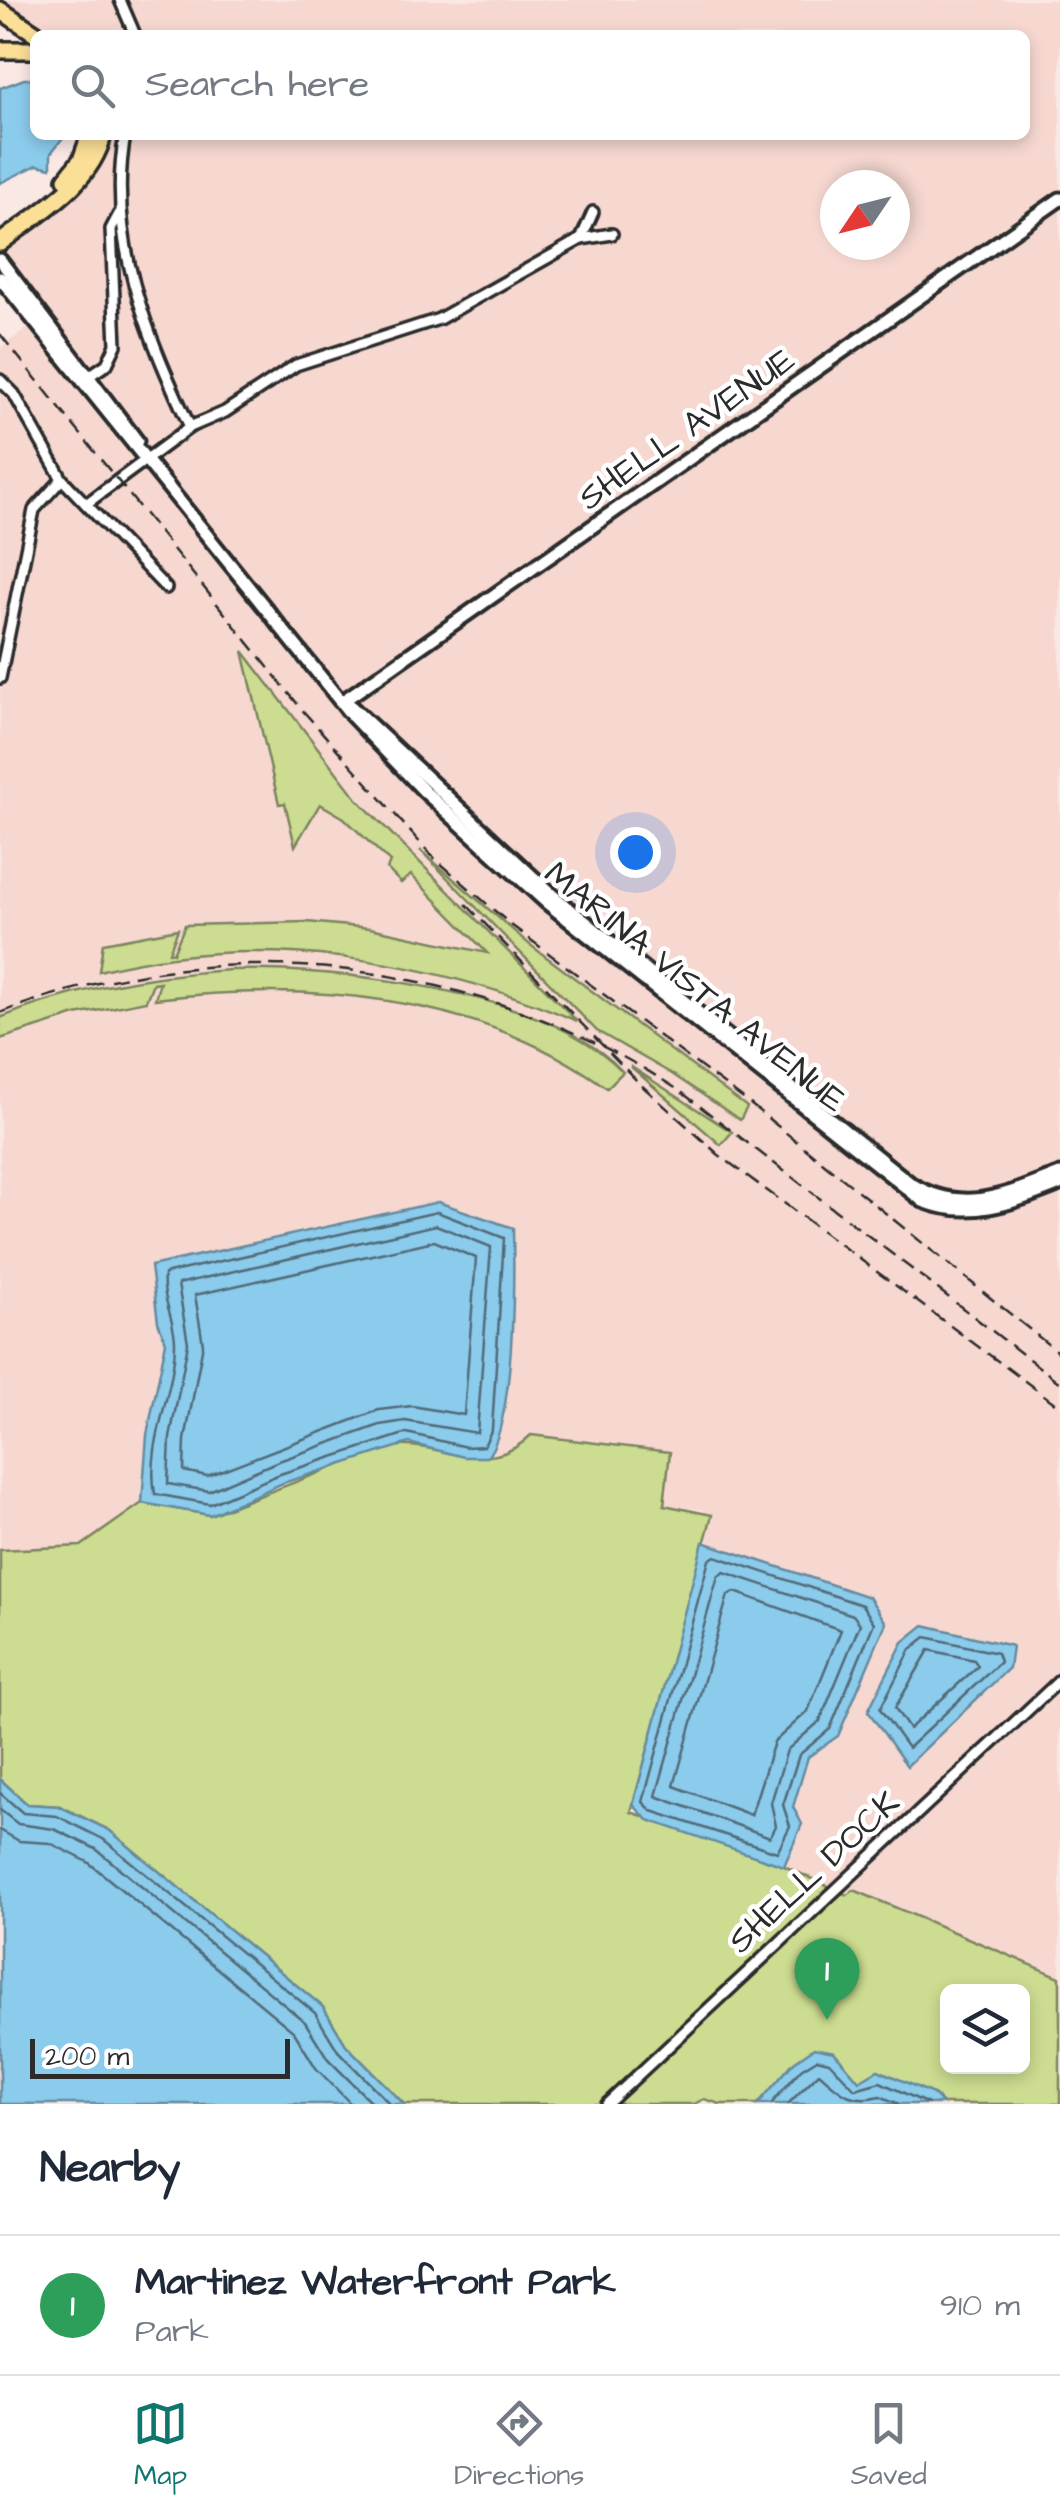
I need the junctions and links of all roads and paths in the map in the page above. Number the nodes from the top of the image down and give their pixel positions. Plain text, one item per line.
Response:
1 (120, 0) edge
2 (0, 10) edge
3 (30, 30) edge
4 (133, 30) edge
5 (0, 50) edge
6 (30, 50) edge
7 (88, 140) edge
8 (101, 140) edge
9 (125, 140) edge
10 (1060, 199) edge
11 (593, 212) dead end
12 (119, 214) junction
13 (0, 232) edge
14 (612, 234) dead end
15 (581, 239) junction
16 (0, 243) edge
17 (0, 260) edge
18 (0, 278) edge
19 (89, 376) junction
20 (0, 380) edge
21 (190, 427) junction
22 (146, 458) junction
23 (62, 479) junction
24 (86, 504) junction
25 (166, 588) dead end
26 (0, 678) edge
27 (343, 701) junction
28 (1060, 1174) edge
29 (1060, 1184) edge
30 (1060, 1680) edge
31 (607, 2104) edge

1 - 4 street
2 - 3 highway
5 - 6 highway
7 - 13 highway
8 - 16 highway
9 - 12 street
10 - 27 main road, SHELL AVENUE
11 - 15 street
12 - 19 street
12 - 21 street
14 - 15 street
15 - 21 street
17 - 19 main road, MARINA VISTA AVENUE
18 - 22 main road, MARINA VISTA AVENUE
19 - 22 main road, MARINA VISTA AVENUE
20 - 23 street
21 - 22 street
22 - 24 street
22 - 27 main road, MARINA VISTA AVENUE
23 - 24 street
23 - 26 street
24 - 25 street
27 - 28 main road, MARINA VISTA AVENUE
27 - 29 main road, MARINA VISTA AVENUE
30 - 31 street, SHELL DOCK

